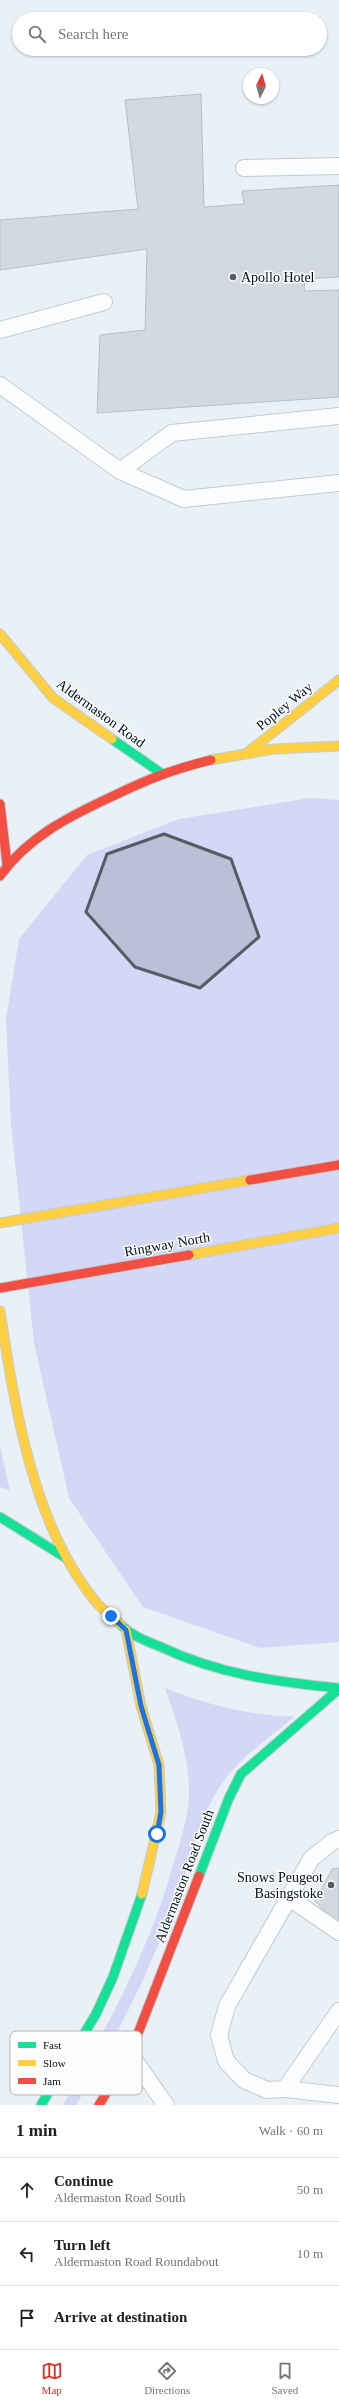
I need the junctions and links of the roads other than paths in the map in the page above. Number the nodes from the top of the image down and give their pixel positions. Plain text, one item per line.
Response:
1 (339, 166) edge
2 (244, 168) dead end
3 (104, 302) dead end
4 (0, 330) edge
5 (0, 384) edge
6 (339, 416) edge
7 (120, 471) junction
8 (339, 483) edge
9 (0, 634) edge
10 (339, 680) edge
11 (339, 746) edge
12 (248, 754) junction
13 (161, 773) junction
14 (0, 804) edge
15 (7, 864) junction
16 (0, 876) edge
17 (339, 1165) edge
18 (0, 1223) edge
19 (339, 1228) edge
20 (0, 1288) edge
21 (0, 1311) edge
22 (0, 1517) edge
23 (66, 1558) junction
24 (126, 1630) junction
25 (339, 1688) edge
26 (339, 1839) edge
27 (288, 1897) junction
28 (339, 1932) edge
29 (339, 2011) edge
30 (86, 2031) edge
31 (139, 2031) edge
32 (142, 2071) edge
33 (285, 2089) junction
34 (47, 2095) edge
35 (105, 2095) edge
36 (339, 2095) edge
37 (41, 2105) edge
38 (99, 2105) edge
39 (166, 2105) edge

1 - 2 lane
3 - 4 lane
5 - 7 lane
6 - 7 lane
7 - 8 lane
9 - 13 main road, Aldermaston Road
10 - 12 main road, Popley Way
11 - 12 main road
12 - 13 main road
13 - 15 main road
14 - 15 main road
15 - 16 main road
17 - 18 main road
19 - 20 main road, Ringway North
21 - 23 main road
22 - 23 main road
23 - 24 main road
24 - 25 main road
24 - 30 main road
25 - 31 main road, Aldermaston Road South
26 - 27 lane
27 - 28 lane
27 - 33 lane
29 - 33 lane
32 - 39 lane
33 - 36 lane
34 - 37 main road
35 - 38 main road, Aldermaston Road South

